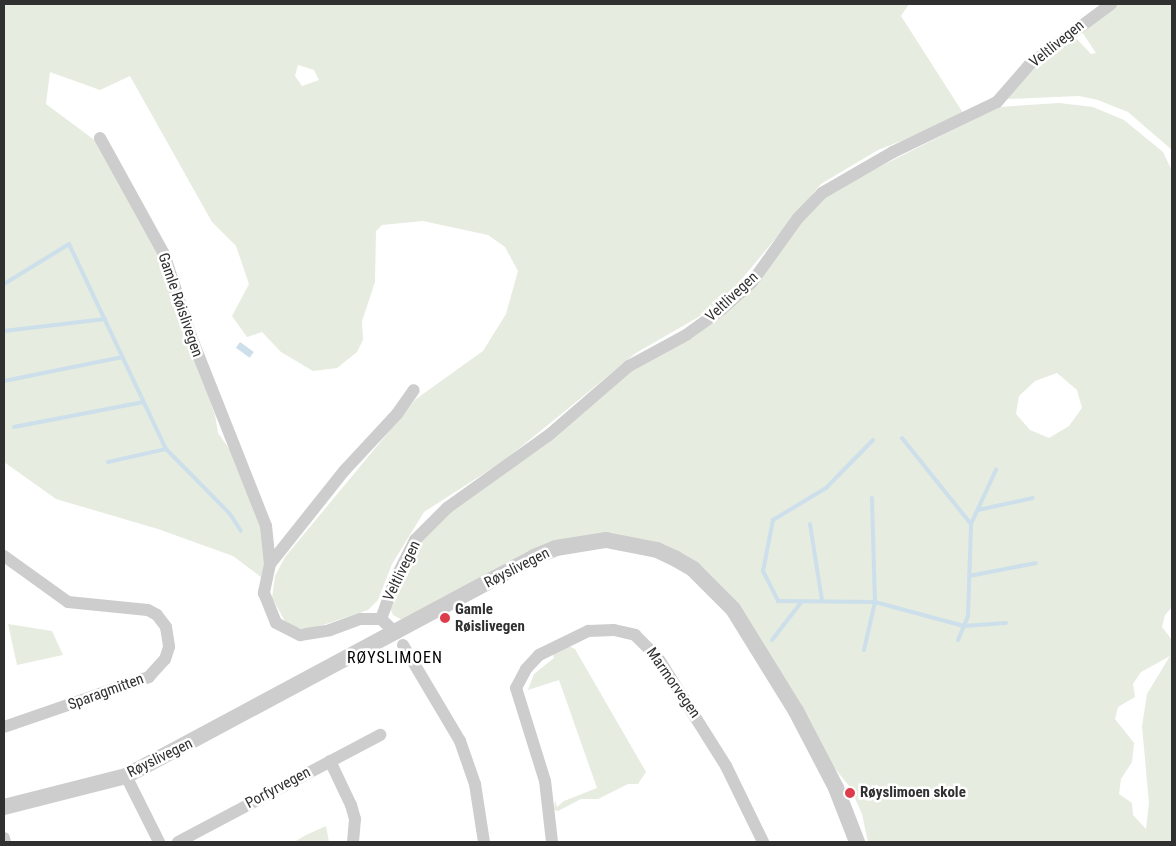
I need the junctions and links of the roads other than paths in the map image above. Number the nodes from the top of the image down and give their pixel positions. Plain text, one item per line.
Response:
1 (1111, 4) edge
2 (100, 138) dead end
3 (414, 390) dead end
4 (4, 556) edge
5 (270, 564) junction
6 (381, 619) junction
7 (399, 639) junction
8 (4, 727) edge
9 (380, 735) dead end
10 (330, 761) junction
11 (126, 776) junction
12 (4, 806) edge
13 (4, 838) edge
14 (5, 842) edge
15 (160, 842) edge
16 (178, 842) edge
17 (354, 842) edge
18 (484, 842) edge
19 (552, 842) edge
20 (763, 842) edge
21 (857, 842) edge

1 - 6 street, Veltlivegen
2 - 5 street, Gamle Røislivegen
3 - 5 street, Gamle Røislivegen
4 - 8 street, Sparagmitten
5 - 6 street, Gamle Røislivegen
6 - 7 street
7 - 11 street, Røyslivegen
7 - 18 street
7 - 21 street, Røyslivegen
9 - 10 street, Porfyrvegen
10 - 16 street, Porfyrvegen
10 - 17 street
11 - 12 street, Røyslivegen
11 - 15 street
13 - 14 street
19 - 20 street, Marmorvegen

